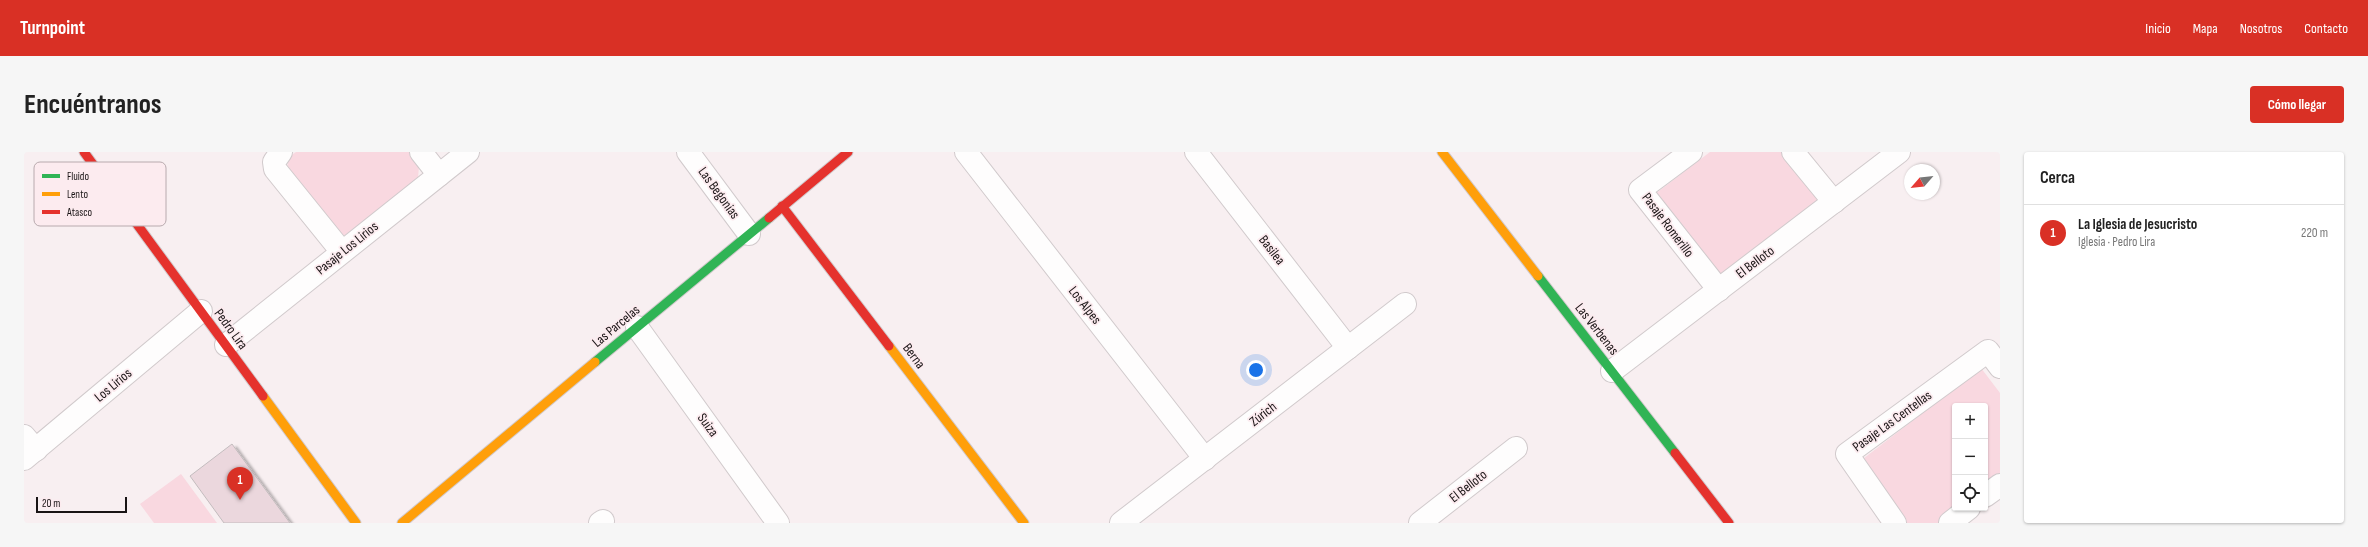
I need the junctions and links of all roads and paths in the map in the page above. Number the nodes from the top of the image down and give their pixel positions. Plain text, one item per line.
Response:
1 (84, 152) edge
2 (281, 152) edge
3 (421, 152) edge
4 (468, 152) edge
5 (688, 152) edge
6 (848, 152) edge
7 (966, 152) edge
8 (1196, 152) edge
9 (1442, 152) edge
10 (1691, 152) edge
11 (1793, 152) edge
12 (1899, 152) edge
13 (91, 162) edge
14 (439, 175) junction
15 (1834, 202) junction
16 (782, 206) junction
17 (138, 226) edge
18 (749, 234) junction
19 (342, 252) junction
20 (1719, 290) junction
21 (1405, 304) dead end
22 (201, 312) junction
23 (637, 327) junction
24 (226, 345) junction
25 (1348, 348) junction
26 (2000, 367) edge
27 (1612, 371) junction
28 (28, 448) edge
29 (1516, 448) dead end
30 (1205, 459) junction
31 (2000, 485) edge
32 (1988, 494) edge
33 (1965, 511) edge
34 (356, 523) edge
35 (402, 523) edge
36 (778, 523) edge
37 (1024, 523) edge
38 (1120, 523) edge
39 (1420, 523) edge
40 (1729, 523) edge
41 (1894, 523) edge
42 (1950, 523) edge

1 - 13 street, Pedro Lira
2 - 19 street
3 - 14 street
4 - 14 street, Pasaje Los Lirios
5 - 18 street, Las Begonias
6 - 16 street, Las Parcelas
7 - 30 street, Los Alpes
8 - 25 street, Basilea
9 - 27 street, Las Verbenas
10 - 20 street, Pasaje Romerillo
11 - 15 street
12 - 15 street, El Belloto
14 - 19 street, Pasaje Los Lirios
15 - 20 street, El Belloto
16 - 18 street, Las Parcelas
16 - 37 street, Berna
17 - 22 street, Pedro Lira
18 - 23 street, Las Parcelas
19 - 24 street, Pasaje Los Lirios
20 - 27 street, El Belloto
21 - 25 street, Zúrich
22 - 24 street, Pedro Lira
22 - 28 street, Los Lirios
23 - 35 street, Las Parcelas
23 - 36 street, Suiza
24 - 34 street, Pedro Lira
25 - 30 street, Zúrich
26 - 41 street, Pasaje Las Centellas
27 - 40 street, Las Verbenas
29 - 39 street, El Belloto
30 - 38 street, Zúrich
31 - 32 street
33 - 42 street

